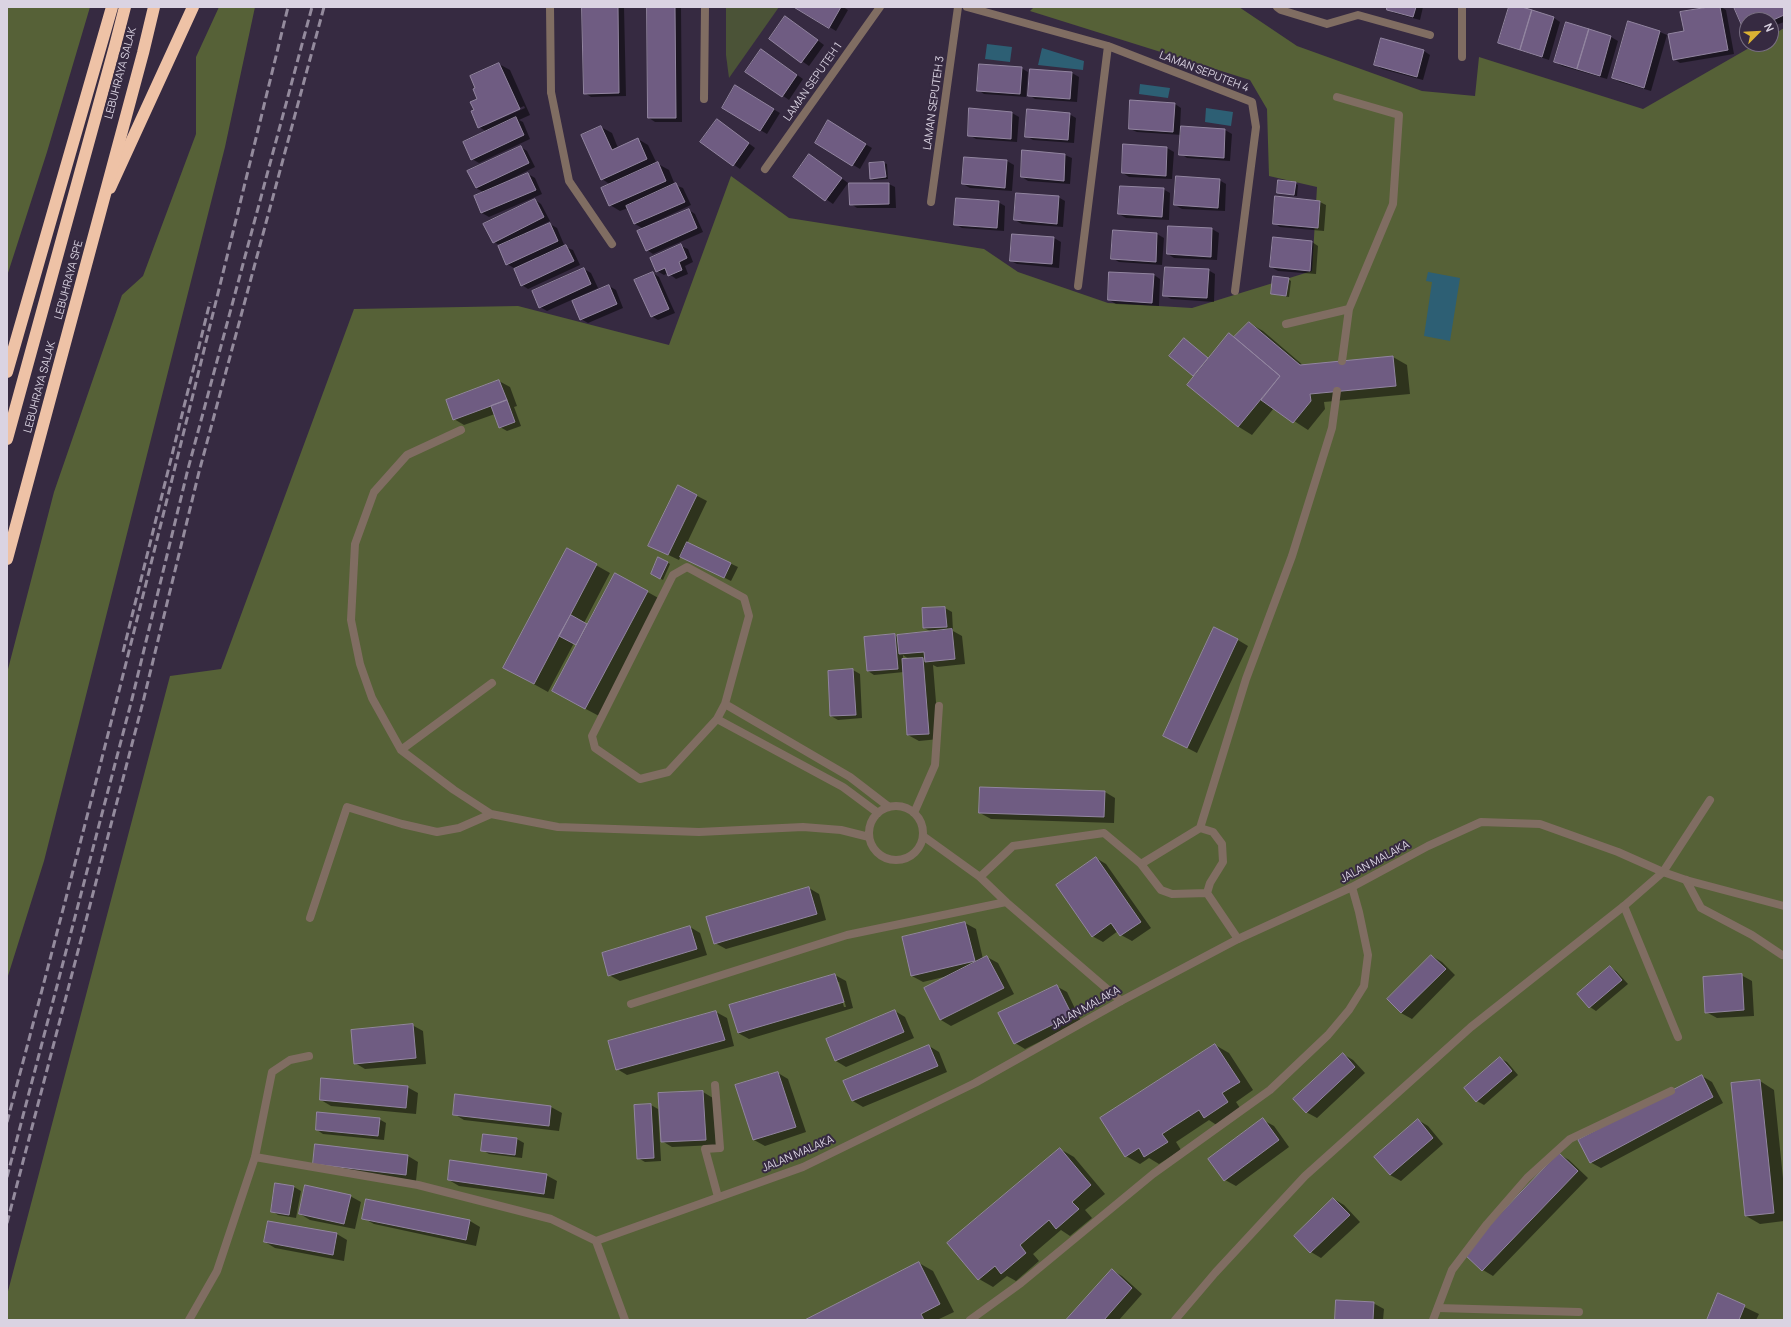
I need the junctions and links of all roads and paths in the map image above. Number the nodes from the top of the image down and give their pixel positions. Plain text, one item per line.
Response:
1 (112, 7) edge
2 (124, 7) edge
3 (154, 7) edge
4 (193, 7) edge
5 (550, 7) edge
6 (705, 7) edge
7 (880, 7) edge
8 (958, 7) edge
9 (967, 7) edge
10 (1277, 7) edge
11 (1462, 7) edge
12 (1430, 35) dead end
13 (1108, 46) junction
14 (1462, 57) dead end
15 (1337, 97) dead end
16 (704, 99) dead end
17 (765, 169) dead end
18 (931, 202) dead end
19 (102, 205) junction
20 (612, 244) dead end
21 (1078, 286) dead end
22 (1235, 291) dead end
23 (1349, 308) junction
24 (1286, 324) dead end
25 (1342, 361) dead end
26 (7, 372) edge
27 (1337, 391) dead end
28 (461, 430) dead end
29 (7, 438) edge
30 (7, 559) edge
31 (7, 564) edge
32 (492, 683) dead end
33 (725, 704) junction
34 (939, 706) dead end
35 (717, 719) junction
36 (401, 750) junction
37 (1710, 800) dead end
38 (889, 807) junction
39 (878, 813) junction
40 (914, 813) junction
41 (491, 814) junction
42 (1200, 828) junction
43 (923, 836) junction
44 (869, 837) junction
45 (1141, 864) junction
46 (1663, 872) junction
47 (980, 877) junction
48 (1686, 880) junction
49 (1352, 887) junction
50 (1207, 893) junction
51 (1006, 902) junction
52 (1624, 906) junction
53 (1784, 906) edge
54 (310, 918) dead end
55 (1238, 939) junction
56 (1782, 955) dead end
57 (1121, 1001) junction
58 (631, 1004) dead end
59 (1678, 1037) dead end
60 (310, 1056) dead end
61 (715, 1085) dead end
62 (1671, 1091) dead end
63 (255, 1157) junction
64 (718, 1197) junction
65 (596, 1241) junction
66 (1438, 1308) junction
67 (1579, 1312) dead end
68 (189, 1320) edge
69 (625, 1320) edge
70 (970, 1320) edge
71 (1175, 1320) edge
72 (1433, 1320) edge

1 - 26 highway
2 - 29 highway, LEBUHRAYA SPE
3 - 19 highway, LEBUHRAYA SPE, bridge
3 - 31 highway, LEBUHRAYA SALAK
4 - 19 highway, bridge
5 - 20 street
6 - 16 street
7 - 17 street, LAMAN SEPUTEH 1
8 - 18 street, LAMAN SEPUTEH 3
9 - 13 street, LAMAN SEPUTEH 4
10 - 12 street
11 - 14 street
13 - 21 street
13 - 22 street, LAMAN SEPUTEH 4
15 - 23 street
19 - 30 highway, LEBUHRAYA SPE, bridge
23 - 24 street
23 - 25 street
27 - 42 street
28 - 36 street
32 - 36 street
33 - 35 street
33 - 35 street
33 - 38 street
34 - 40 street
35 - 39 street
36 - 41 street
37 - 46 street
38 - 39 street
38 - 40 street
39 - 44 street
40 - 43 street
41 - 44 street
41 - 54 street
42 - 45 street
42 - 50 street
43 - 44 street
43 - 47 street
45 - 47 street
45 - 50 street
46 - 48 street, JALAN MALAKA
46 - 49 street, JALAN MALAKA
46 - 52 street
47 - 51 street
48 - 53 street, JALAN MALAKA
48 - 56 street
49 - 55 street, JALAN MALAKA
49 - 70 street
50 - 55 street
51 - 57 street
51 - 58 street
52 - 59 street
52 - 71 street
55 - 57 street, JALAN MALAKA
57 - 64 street, JALAN MALAKA
60 - 63 street
61 - 64 street
62 - 66 street
63 - 65 street
63 - 68 street
64 - 65 street, JALAN MALAKA
65 - 69 street
66 - 67 street
66 - 72 street

